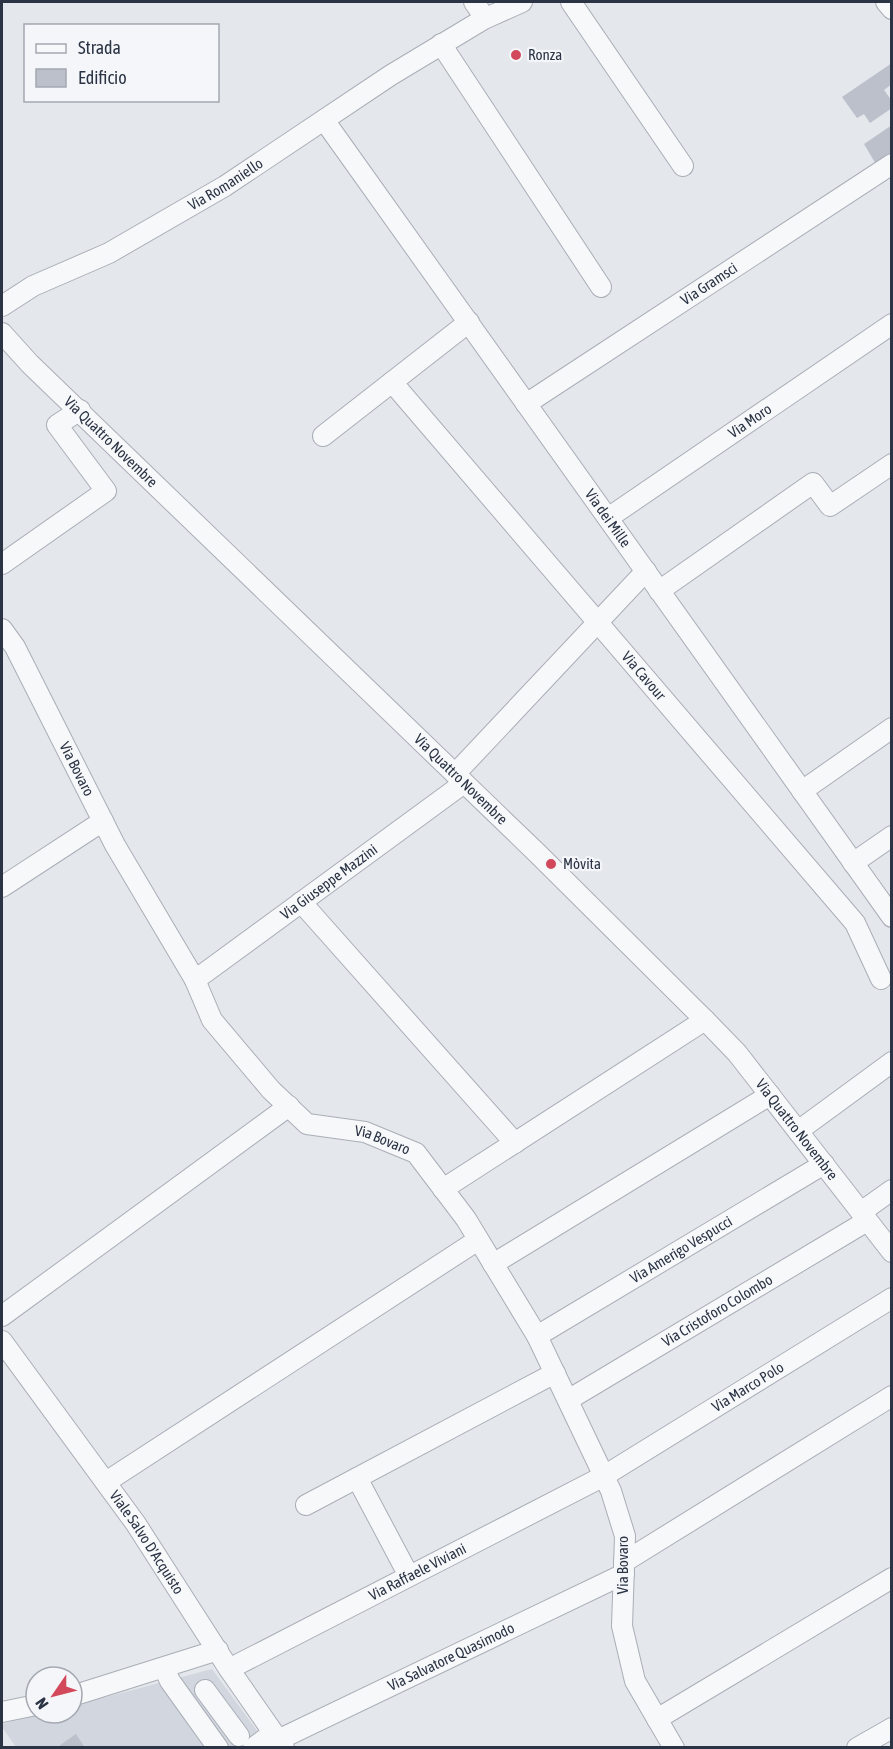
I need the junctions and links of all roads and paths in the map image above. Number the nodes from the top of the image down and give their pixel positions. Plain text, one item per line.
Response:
1 (474, 2) edge
2 (522, 2) edge
3 (571, 2) edge
4 (886, 2) edge
5 (891, 9) edge
6 (485, 18) junction
7 (441, 44) junction
8 (324, 120) junction
9 (891, 164) edge
10 (683, 165) dead end
11 (601, 287) dead end
12 (2, 306) edge
13 (469, 322) junction
14 (891, 324) edge
15 (2, 333) edge
16 (392, 382) junction
17 (526, 404) junction
18 (80, 410) junction
19 (323, 436) dead end
20 (891, 464) edge
21 (608, 518) junction
22 (2, 564) edge
23 (646, 571) junction
24 (659, 591) junction
25 (598, 622) junction
26 (2, 629) edge
27 (891, 728) edge
28 (460, 779) junction
29 (802, 790) junction
30 (103, 820) junction
31 (891, 836) edge
32 (853, 863) junction
33 (2, 887) edge
34 (301, 902) junction
35 (891, 917) edge
36 (881, 979) dead end
37 (195, 980) junction
38 (705, 1020) junction
39 (891, 1062) edge
40 (770, 1095) junction
41 (289, 1106) junction
42 (798, 1131) junction
43 (515, 1143) junction
44 (824, 1164) junction
45 (443, 1189) junction
46 (891, 1190) edge
47 (864, 1216) junction
48 (478, 1240) junction
49 (891, 1252) edge
50 (493, 1264) junction
51 (891, 1298) edge
52 (2, 1316) edge
53 (537, 1336) junction
54 (2, 1341) edge
55 (555, 1373) junction
56 (891, 1396) edge
57 (568, 1400) junction
58 (604, 1476) junction
59 (357, 1478) junction
60 (106, 1482) junction
61 (306, 1505) dead end
62 (624, 1568) junction
63 (409, 1576) junction
64 (891, 1578) edge
65 (218, 1650) junction
66 (164, 1668) junction
67 (229, 1668) junction
68 (205, 1690) dead end
69 (84, 1692) edge
70 (24, 1707) edge
71 (2, 1712) edge
72 (657, 1719) junction
73 (891, 1728) edge
74 (241, 1736) edge
75 (278, 1740) edge
76 (214, 1743) edge
77 (674, 1748) edge
78 (857, 1748) edge

1 - 6 street
2 - 6 street, Via Romaniello
3 - 10 street
4 - 5 street
6 - 7 street, Via Romaniello
7 - 8 street, Via Romaniello
7 - 11 street
8 - 12 street, Via Romaniello
8 - 13 street, Via dei Mille
9 - 17 street, Via Gramsci
13 - 16 street
13 - 17 street, Via dei Mille
14 - 21 street, Via Moro
15 - 18 street, Via Quattro Novembre
16 - 19 street
16 - 25 street, Via Cavour
17 - 21 street, Via dei Mille
18 - 22 street
18 - 28 street, Via Quattro Novembre
20 - 24 street
21 - 23 street, Via dei Mille
23 - 24 street, Via dei Mille
23 - 25 street, Via Giuseppe Mazzini
24 - 29 street, Via dei Mille
25 - 28 street, Via Giuseppe Mazzini
25 - 36 street, Via Cavour
26 - 30 street, Via Bovaro
27 - 29 street
28 - 34 street, Via Giuseppe Mazzini
28 - 38 street, Via Quattro Novembre
29 - 32 street, Via dei Mille
30 - 33 street
30 - 37 street, Via Bovaro
31 - 32 street
32 - 35 street, Via dei Mille
34 - 37 street, Via Giuseppe Mazzini
34 - 43 street
37 - 41 street, Via Bovaro
38 - 40 street, Via Quattro Novembre
38 - 43 street
39 - 42 street
40 - 42 street, Via Quattro Novembre
40 - 50 street
41 - 45 street, Via Bovaro
41 - 52 street
42 - 44 street, Via Quattro Novembre
43 - 45 street
44 - 47 street, Via Quattro Novembre
44 - 53 street, Via Amerigo Vespucci
45 - 48 street, Via Bovaro
46 - 47 street, Via Cristoforo Colombo
47 - 49 street, Via Quattro Novembre
47 - 57 street, Via Cristoforo Colombo
48 - 50 street, Via Bovaro
48 - 60 street
50 - 53 street, Via Bovaro
51 - 58 street, Via Marco Polo
53 - 55 street, Via Bovaro
54 - 60 street, Viale Salvo D'Acquisto
55 - 57 street, Via Bovaro
55 - 59 street
56 - 62 street, Via Salvatore Quasimodo
57 - 58 street, Via Bovaro
58 - 62 street, Via Bovaro
58 - 63 street, Via Raffaele Viviani
59 - 61 street
59 - 63 street
60 - 65 street, Viale Salvo D'Acquisto
62 - 72 street, Via Bovaro
62 - 75 street, Via Salvatore Quasimodo
63 - 67 street, Via Raffaele Viviani
64 - 72 street
65 - 66 street
65 - 67 street, Viale Salvo D'Acquisto
66 - 69 street
66 - 76 street
67 - 75 street, Viale Salvo D'Acquisto
68 - 74 street
70 - 71 street
72 - 77 street, Via Bovaro
73 - 78 street
74 - 75 street, Via Salvatore Quasimodo
74 - 76 street, Via Salvatore Quasimodo

